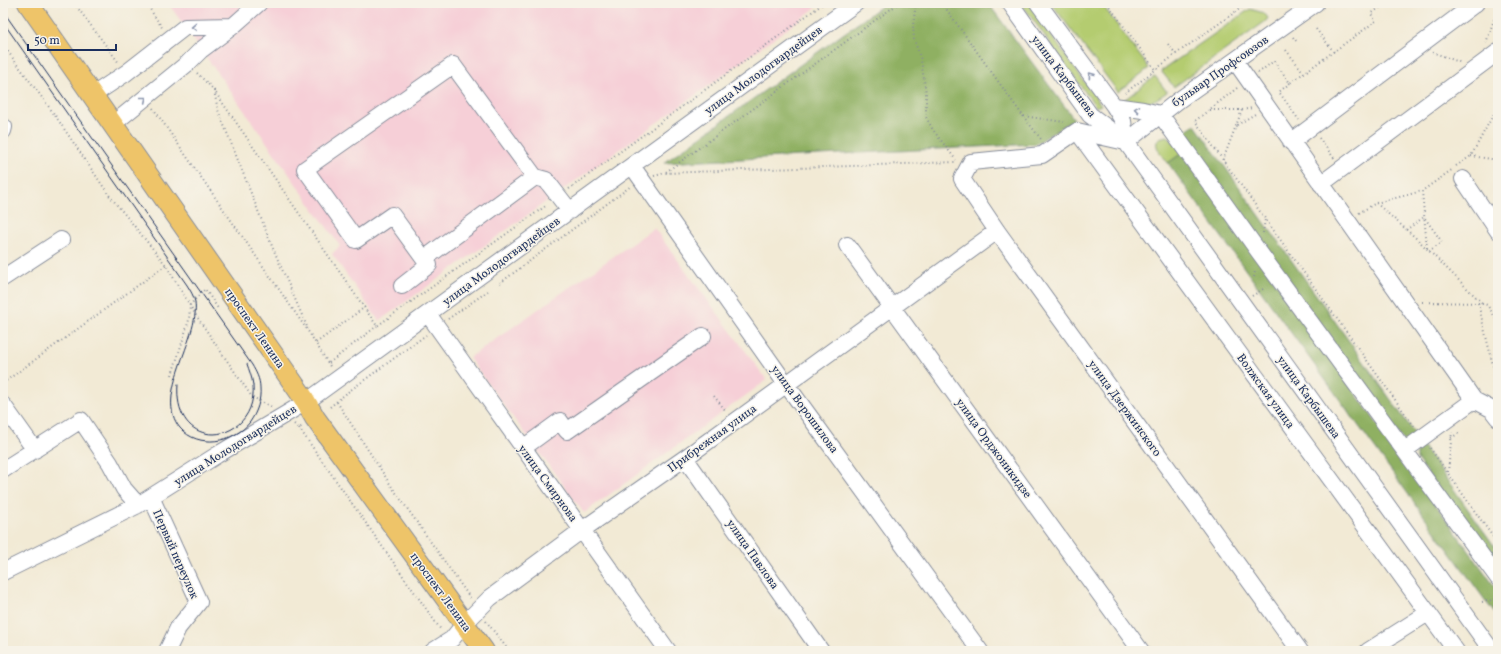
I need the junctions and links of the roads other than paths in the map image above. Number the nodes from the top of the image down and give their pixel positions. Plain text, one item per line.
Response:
1 (28, 3) edge
2 (259, 3) edge
3 (856, 3) edge
4 (1010, 3) edge
5 (1038, 3) edge
6 (1316, 3) edge
7 (1476, 3) edge
8 (233, 26) junction
9 (1492, 49) edge
10 (1235, 61) junction
11 (93, 95) junction
12 (1117, 101) junction
13 (1160, 114) junction
14 (113, 124) junction
15 (3, 126) edge
16 (1071, 127) junction
17 (3, 131) edge
18 (1126, 142) junction
19 (1291, 142) junction
20 (636, 172) junction
21 (535, 177) junction
22 (1462, 179) dead end
23 (1321, 184) junction
24 (570, 211) junction
25 (997, 231) junction
26 (1498, 231) edge
27 (61, 240) dead end
28 (847, 245) dead end
29 (424, 258) junction
30 (3, 278) edge
31 (402, 286) dead end
32 (892, 307) junction
33 (432, 320) junction
34 (703, 336) dead end
35 (786, 384) junction
36 (1474, 400) junction
37 (306, 402) junction
38 (4, 406) edge
39 (1498, 418) edge
40 (523, 448) junction
41 (35, 450) junction
42 (1405, 450) junction
43 (684, 458) junction
44 (3, 470) edge
45 (144, 501) junction
46 (582, 530) junction
47 (3, 572) edge
48 (1498, 578) edge
49 (1428, 613) junction
50 (464, 624) junction
51 (167, 651) edge
52 (433, 651) edge
53 (484, 651) edge
54 (668, 651) edge
55 (821, 651) edge
56 (980, 651) edge
57 (1141, 651) edge
58 (1300, 651) edge
59 (1368, 651) edge
60 (1456, 651) edge
61 (1492, 651) edge

1 - 11 main road, проспект Ленина
2 - 8 street
3 - 20 street, улица Молодогвардейцев
4 - 18 street, улица Карбышева
12 -> 5 street, улица Карбышева
6 - 10 street, бульвар Профсоюзов
7 - 19 street
8 -> 11 street
14 -> 8 street
9 - 23 street
10 - 13 street, бульвар Профсоюзов
10 - 19 street
11 - 14 main road, проспект Ленина
13 -> 12 street, улица Карбышева
12 - 18 street, улица Карбышева
13 - 18 street, бульвар Профсоюзов
13 - 42 street
14 - 37 main road, проспект Ленина
15 - 17 street
16 - 18 street
16 - 25 street, улица Дзержинского
16 - 49 street, Волжская улица
18 - 61 street, улица Карбышева
19 - 23 street
20 - 24 street, улица Молодогвардейцев
20 - 35 street, улица Ворошилова
21 - 24 street
21 - 29 street
21 - 29 street
22 - 26 street
23 - 36 street
24 - 33 street, улица Молодогвардейцев
25 - 32 street, Прибрежная улица
25 - 58 street, улица Дзержинского
27 - 30 street
28 - 32 street, улица Орджоникидзе
29 - 31 street
32 - 35 street, Прибрежная улица
32 - 57 street, улица Орджоникидзе
33 - 37 street, улица Молодогвардейцев
33 - 40 street, улица Смирнова
34 - 40 street
35 - 43 street, Прибрежная улица
35 - 56 street, улица Ворошилова
36 - 39 street
36 - 42 street
37 - 45 street, улица Молодогвардейцев
37 - 50 main road, проспект Ленина
38 - 41 street
40 - 46 street, улица Смирнова
41 - 44 street
41 - 45 street
42 - 48 street
43 - 46 street, Прибрежная улица
43 - 55 street, улица Павлова
45 - 47 street, улица Молодогвардейцев
45 - 51 street, Первый переулок
46 - 50 street, Прибрежная улица
46 - 54 street, улица Смирнова
49 - 59 street
49 - 60 street, Волжская улица
50 - 52 street, Прибрежная улица
50 - 53 main road, проспект Ленина

